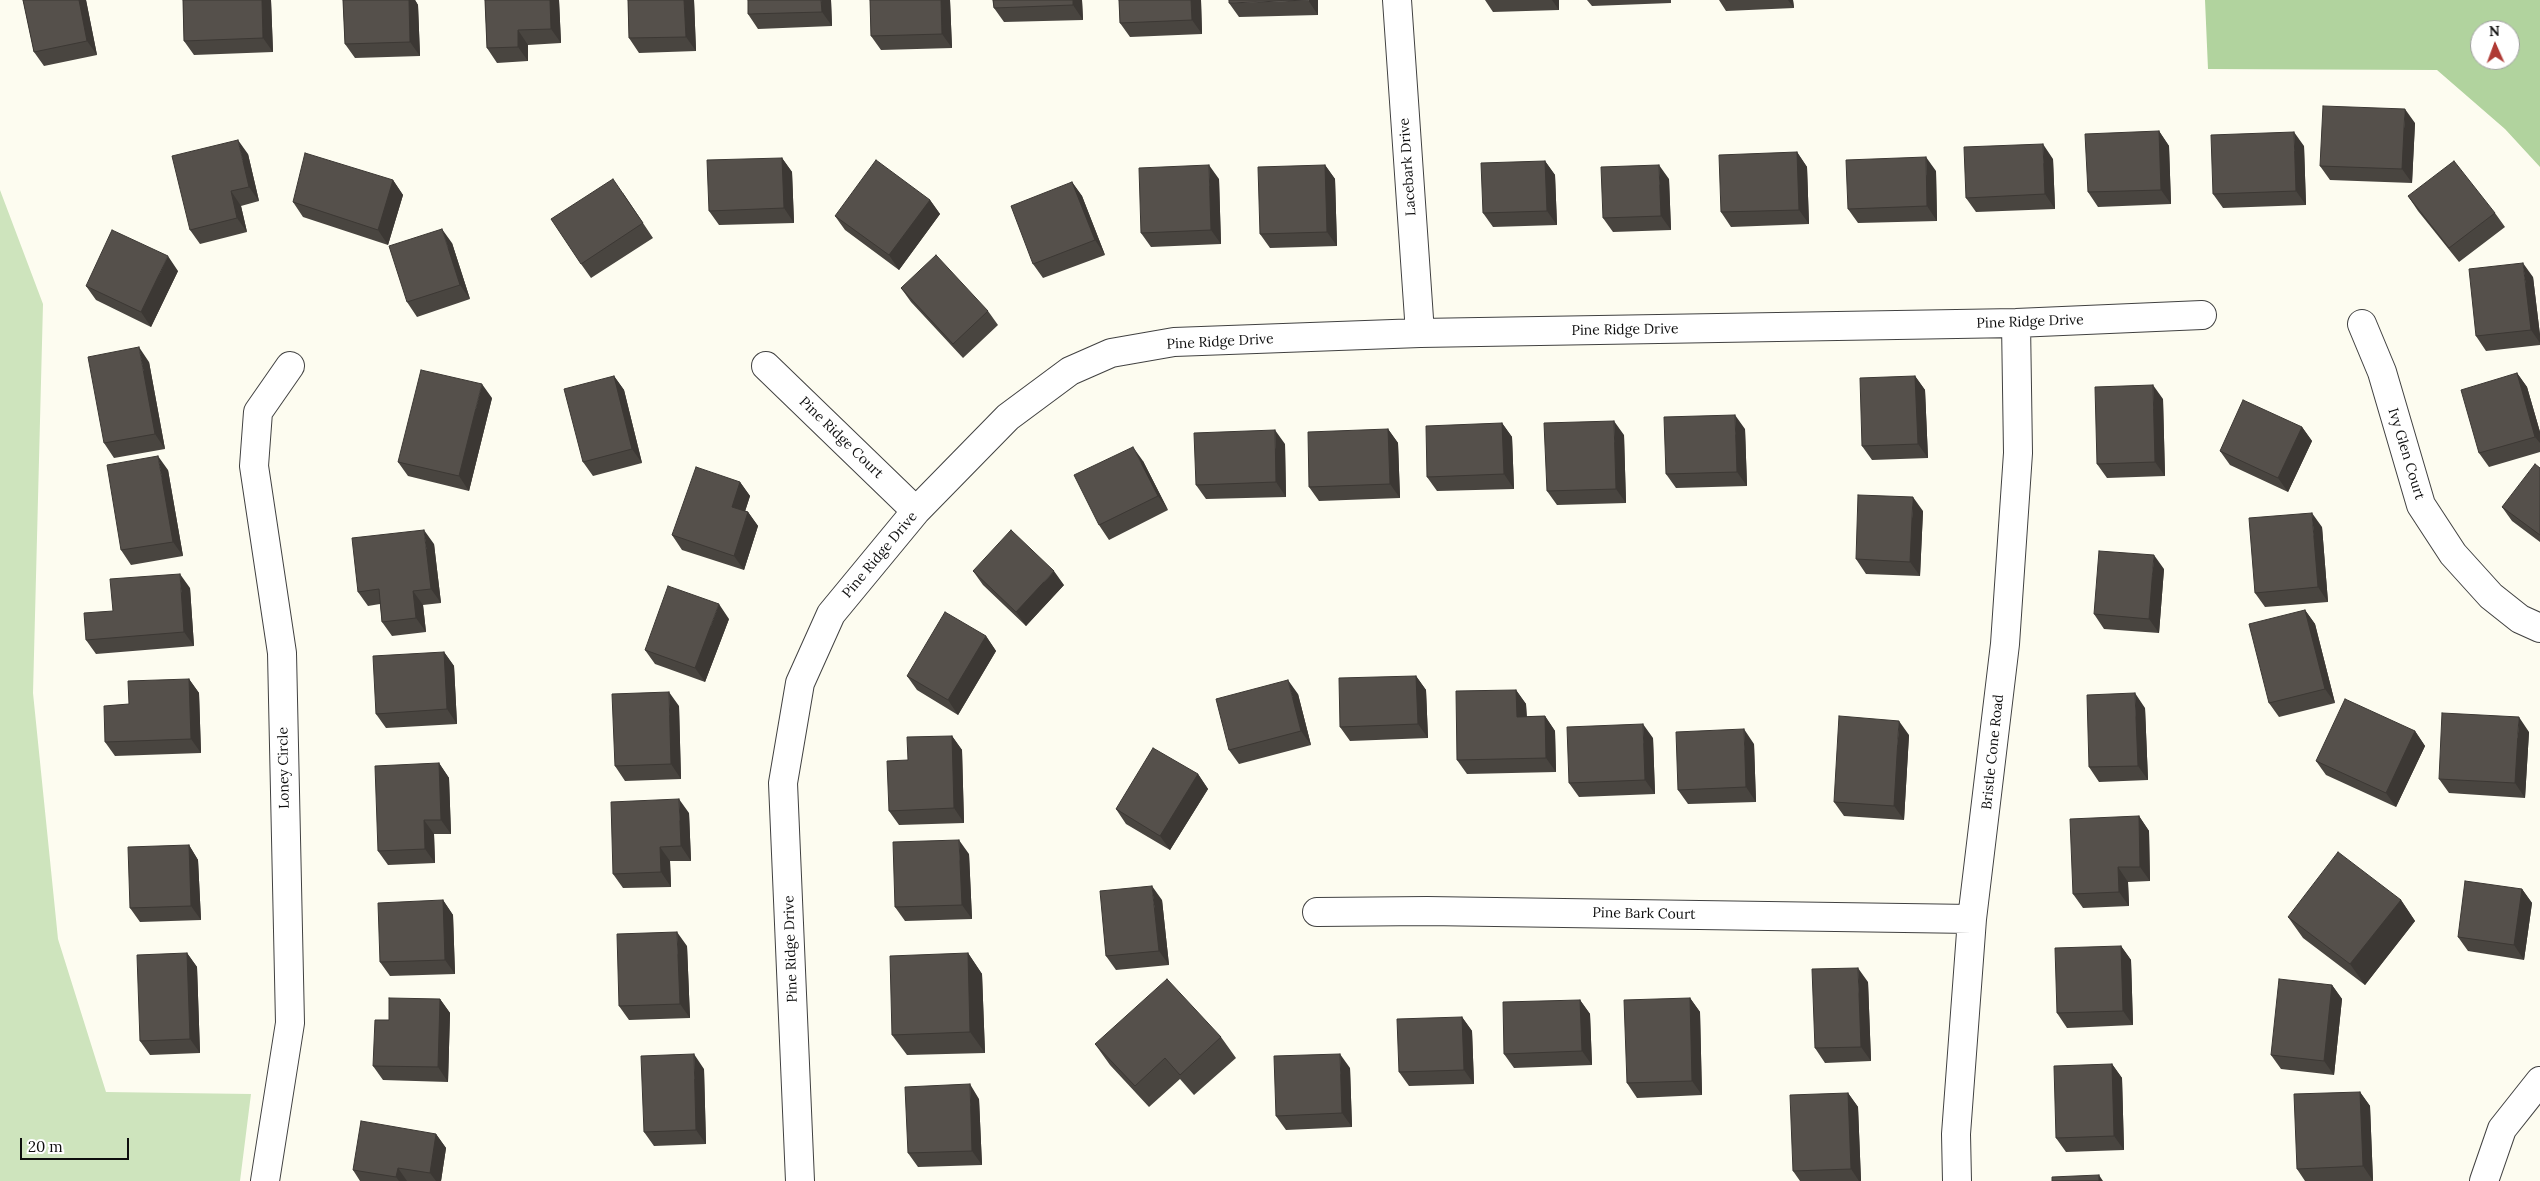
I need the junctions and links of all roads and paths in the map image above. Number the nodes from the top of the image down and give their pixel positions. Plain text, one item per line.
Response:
1 (1397, 0) edge
2 (2202, 315) dead end
3 (2016, 323) junction
4 (2362, 324) dead end
5 (1420, 333) junction
6 (290, 366) dead end
7 (766, 366) dead end
8 (916, 511) junction
9 (2540, 628) edge
10 (1317, 912) dead end
11 (1972, 919) junction
12 (2540, 1081) edge
13 (265, 1181) edge
14 (800, 1181) edge
15 (1957, 1181) edge
16 (2484, 1181) edge

1 - 5 street, Lacebark Drive
2 - 3 street, Pine Ridge Drive
3 - 5 street, Pine Ridge Drive
3 - 11 street, Bristle Cone Road
4 - 9 street, Ivy Glen Court
5 - 8 street, Pine Ridge Drive
6 - 13 street, Loney Circle
7 - 8 street, Pine Ridge Court
8 - 14 street, Pine Ridge Drive
10 - 11 street, Pine Bark Court
11 - 15 street, Bristle Cone Road
12 - 16 street

